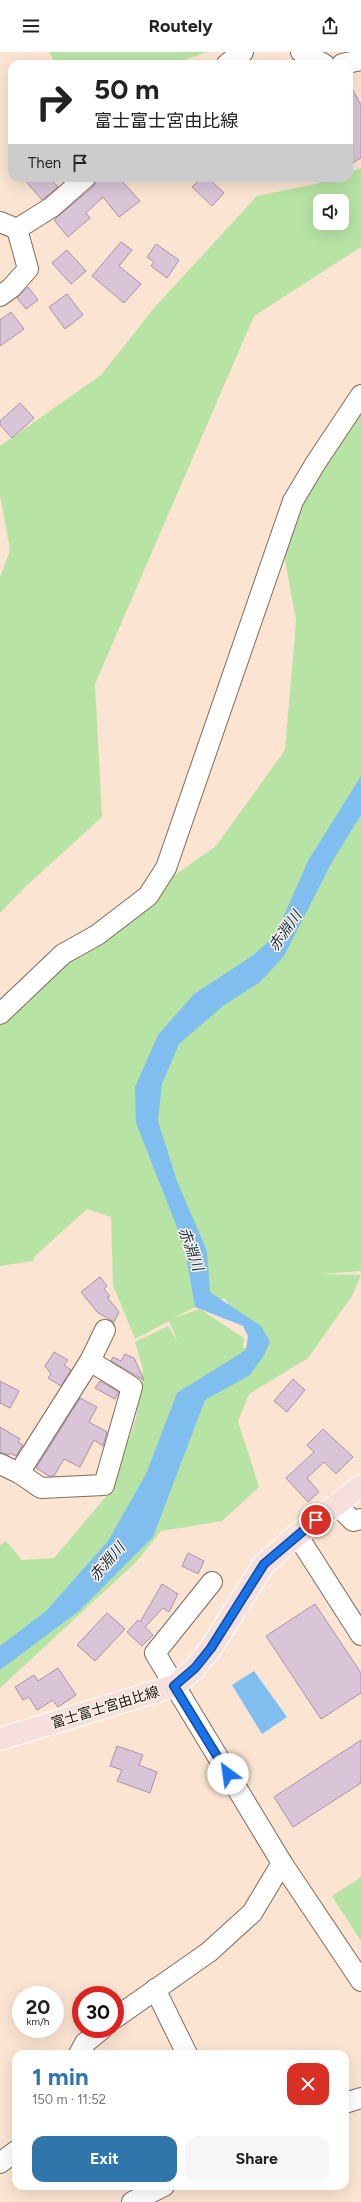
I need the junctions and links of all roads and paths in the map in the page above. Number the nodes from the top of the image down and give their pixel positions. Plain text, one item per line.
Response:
1 (243, 52) edge
2 (301, 52) edge
3 (233, 60) edge
4 (316, 60) edge
5 (80, 182) edge
6 (8, 226) edge
7 (0, 296) edge
8 (361, 395) edge
9 (0, 1014) edge
10 (105, 1330) dead end
11 (90, 1361) junction
12 (0, 1464) edge
13 (19, 1473) junction
14 (361, 1486) edge
15 (336, 1504) junction
16 (361, 1519) edge
17 (297, 1535) junction
18 (212, 1582) dead end
19 (361, 1635) edge
20 (174, 1686) junction
21 (0, 1739) edge
22 (282, 1863) junction
23 (361, 1981) edge
24 (156, 1989) junction
25 (124, 2012) edge
26 (91, 2038) edge
27 (81, 2050) edge
28 (185, 2050) edge
29 (361, 2098) edge
30 (349, 2102) edge
31 (12, 2154) edge
32 (0, 2163) edge
33 (156, 2190) edge
34 (132, 2202) edge

1 - 3 street
2 - 4 street
5 - 6 street
6 - 7 street
8 - 9 street
10 - 11 street
11 - 13 street
11 - 13 street
12 - 13 street
14 - 15 main road, 富士富士宮由比線
15 - 16 street
15 - 17 main road, 富士富士宮由比線
17 - 19 street
17 - 20 main road, 富士富士宮由比線
18 - 20 street
20 - 21 main road, 富士富士宮由比線
20 - 22 street
22 - 23 street
22 - 24 street
24 - 25 street
24 - 28 street
26 - 27 street
29 - 30 street
31 - 32 street
33 - 34 street

